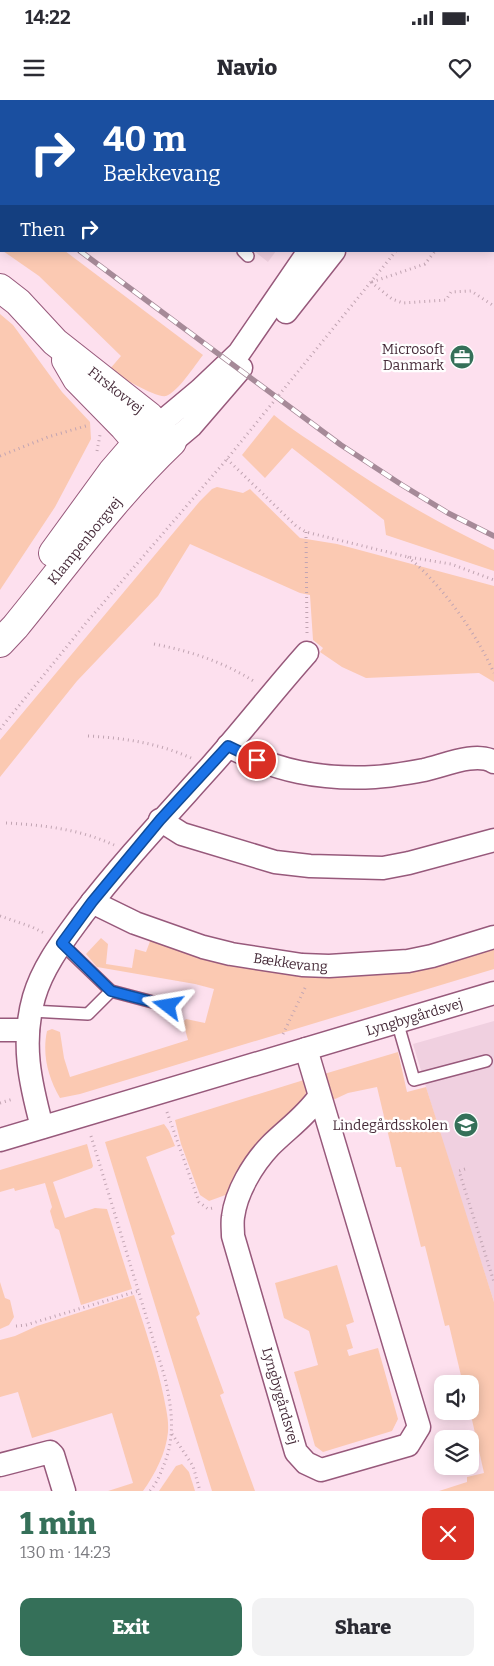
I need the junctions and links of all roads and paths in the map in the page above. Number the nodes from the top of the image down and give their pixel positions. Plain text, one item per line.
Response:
1 (308, 252) edge
2 (333, 252) edge
3 (395, 252) edge
4 (434, 252) edge
5 (371, 282) junction
6 (0, 288) edge
7 (494, 306) edge
8 (93, 424) dead end
9 (155, 442) junction
10 (0, 456) edge
11 (227, 459) junction
12 (306, 532) junction
13 (408, 556) junction
14 (494, 580) edge
15 (0, 622) edge
16 (0, 643) edge
17 (154, 644) dead end
18 (307, 653) joint
19 (494, 673) edge
20 (272, 693) junction
21 (0, 729) edge
22 (88, 736) dead end
23 (228, 746) junction
24 (494, 762) edge
25 (210, 767) junction
26 (160, 820) junction
27 (6, 823) dead end
28 (494, 840) edge
29 (133, 853) junction
30 (92, 902) junction
31 (0, 916) edge
32 (494, 938) edge
33 (62, 943) junction
34 (316, 966) junction
35 (111, 991) junction
36 (494, 993) edge
37 (168, 1006) dead end
38 (29, 1020) junction
39 (397, 1021) junction
40 (0, 1030) edge
41 (297, 1051) junction
42 (486, 1061) dead end
43 (160, 1092) junction
44 (319, 1097) junction
45 (84, 1115) junction
46 (42, 1128) junction
47 (0, 1140) edge
48 (465, 1169) dead end
49 (237, 1200) junction
50 (494, 1282) edge
51 (138, 1290) junction
52 (16, 1326) dead end
53 (172, 1434) junction
54 (0, 1466) edge
55 (64, 1491) edge
56 (150, 1491) edge
57 (200, 1491) edge

1 - 9 street
2 - 9 street
3 - 5 path
4 - 5 path
5 - 7 path
5 - 11 path
6 - 9 street, Firskovvej
8 - 10 path
9 - 15 street, Klampenborgvej
9 - 16 street, Klampenborgvej
11 - 12 path
11 - 21 path
12 - 13 path
12 - 18 path
13 - 14 path
13 - 19 path
17 - 20 path
18 - 20 street
20 - 23 street
22 - 25 path
23 - 24 street
23 - 25 street
25 - 26 street
26 - 28 street
26 - 29 street
27 - 29 path
29 - 30 street
30 - 33 street
30 - 34 street, Bækkevang
31 - 33 path
32 - 34 street, Bækkevang
33 - 35 lane
33 - 38 street
34 - 41 path
35 - 37 lane
35 - 38 lane
36 - 39 street, Lyngbygårdsvej
38 - 40 street
38 - 46 street
39 - 41 street, Lyngbygårdsvej
39 - 42 lane
41 - 43 street, Lyngbygårdsvej
41 - 44 street, Lyngbygårdsvej
43 - 45 street, Lyngbygårdsvej
43 - 49 path
44 - 49 street, Lyngbygårdsvej
44 - 49 street, Lyngbygårdsvej
45 - 46 street, Lyngbygårdsvej
45 - 51 path
46 - 47 street, Lyngbygårdsvej
48 - 50 path
51 - 52 path
51 - 53 path
53 - 56 path
53 - 57 path
54 - 55 street

